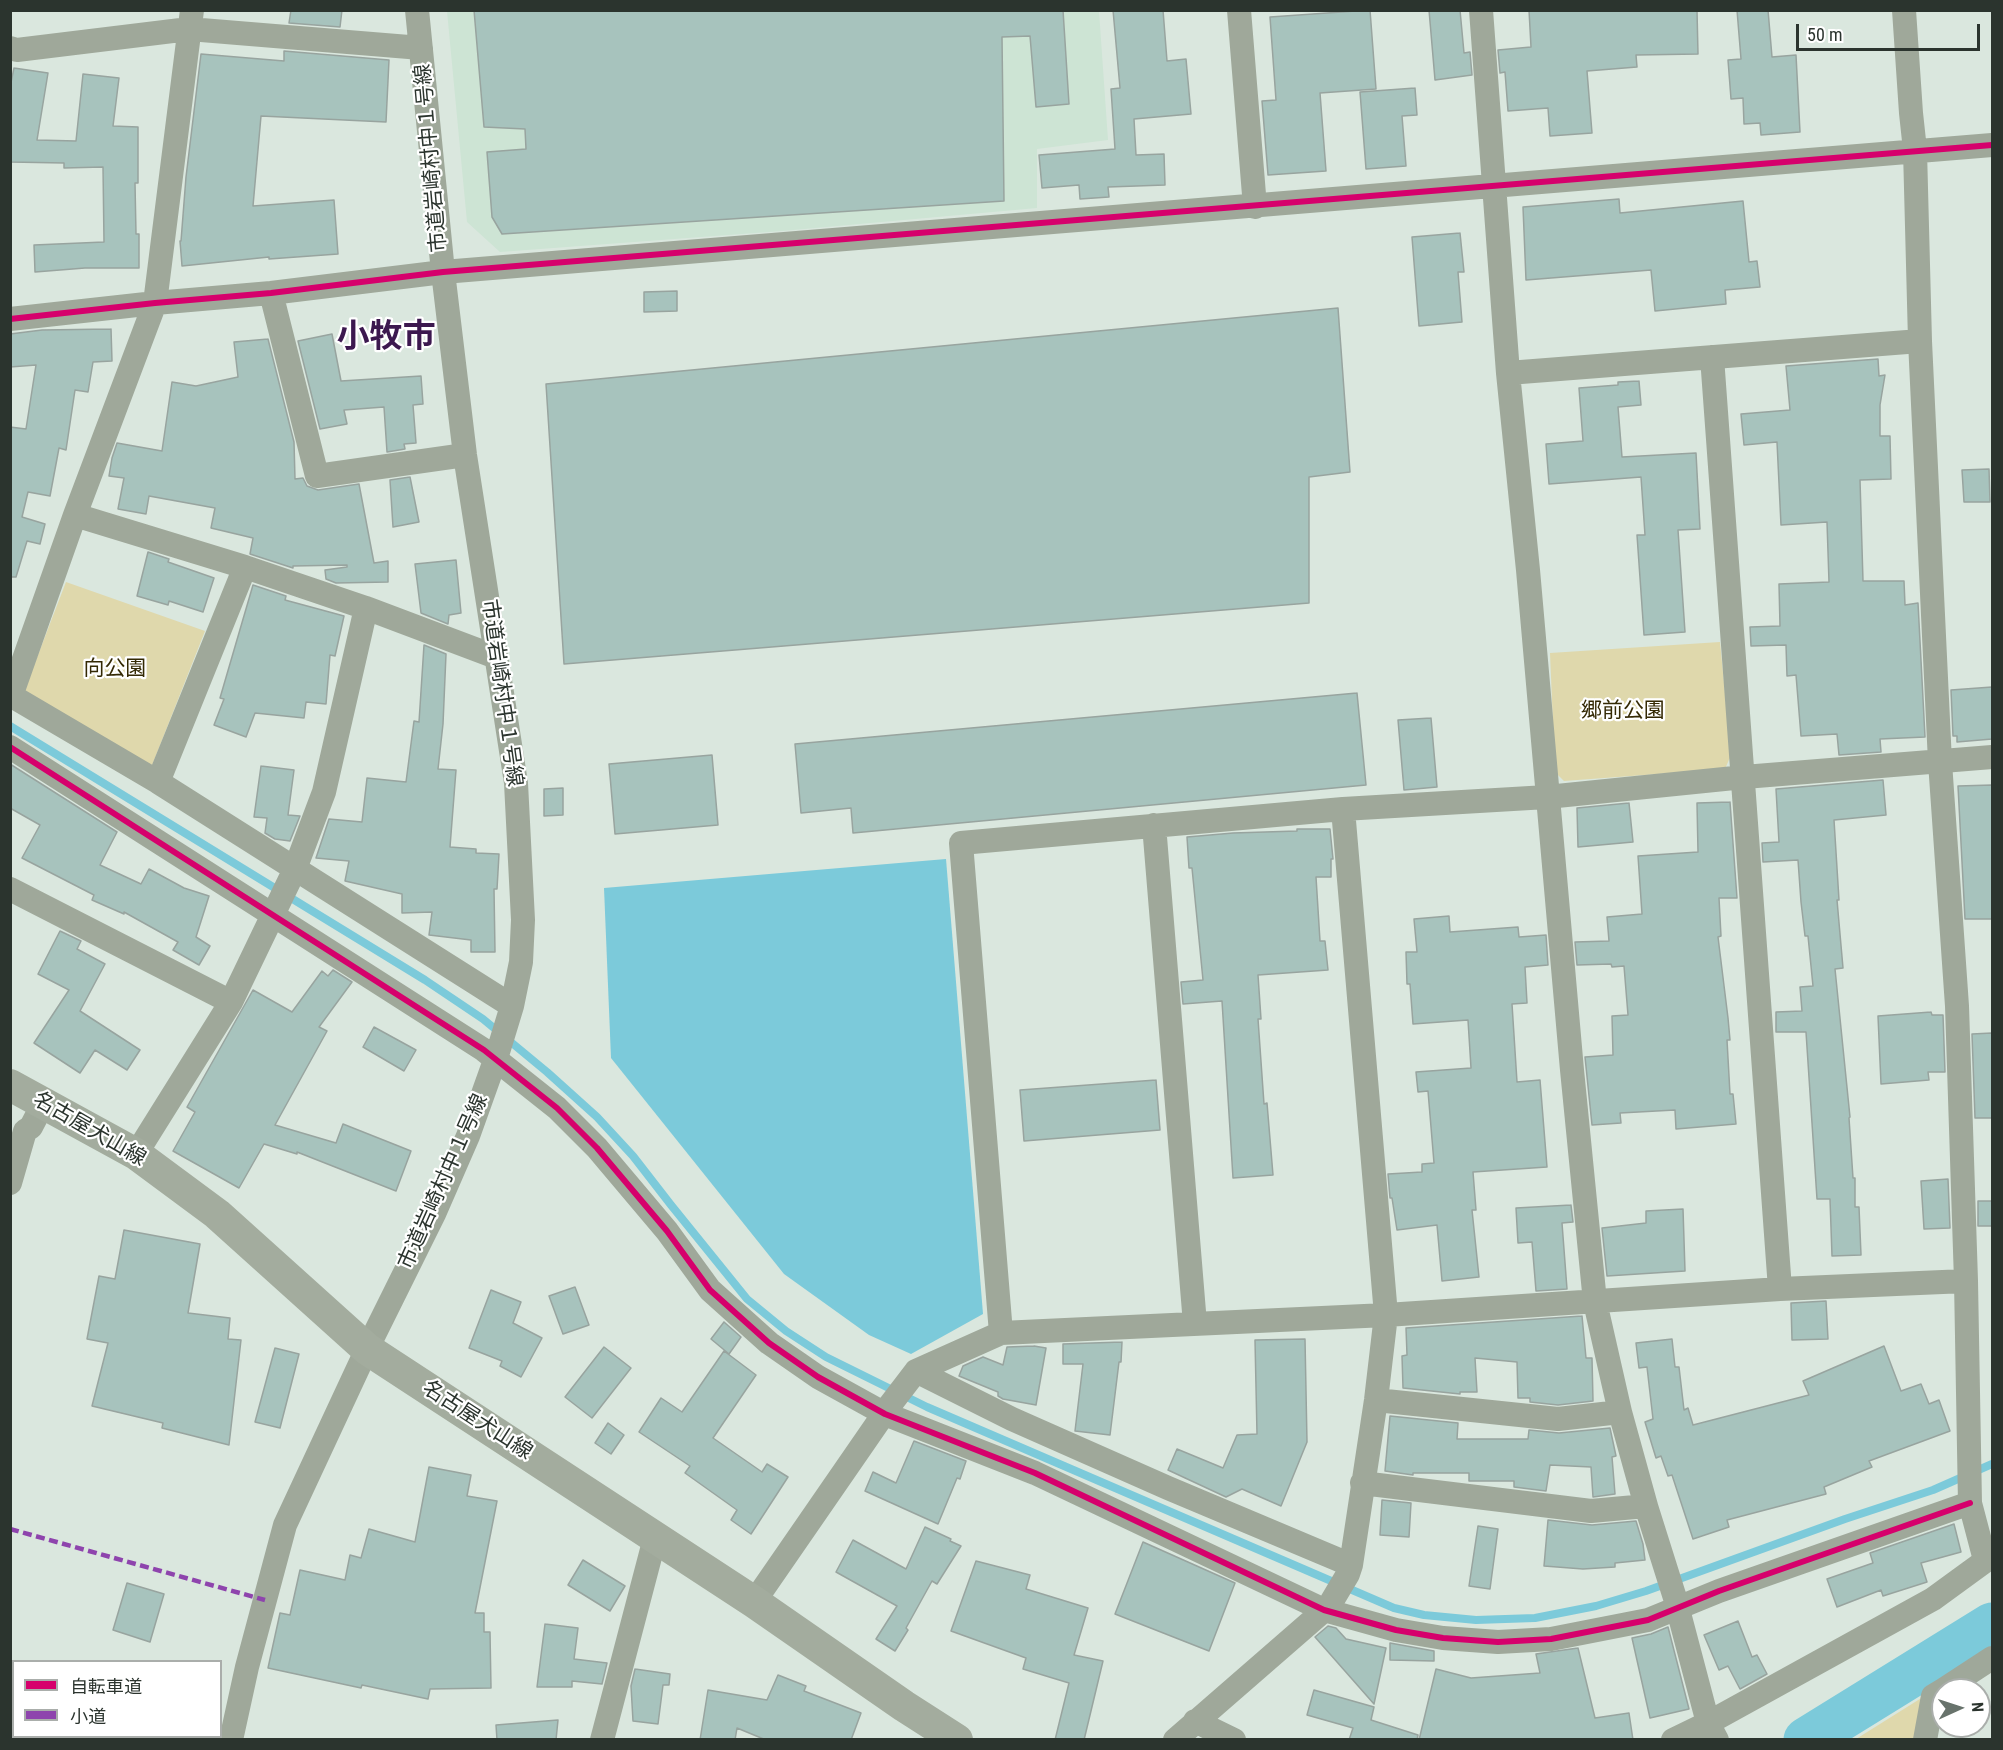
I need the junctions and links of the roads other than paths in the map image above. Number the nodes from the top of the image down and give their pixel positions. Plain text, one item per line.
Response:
1 (417, 10) edge
2 (1239, 10) edge
3 (1481, 10) edge
4 (1904, 10) edge
5 (190, 20) edge
6 (10, 48) edge
7 (422, 48) junction
8 (1992, 145) edge
9 (1915, 150) junction
10 (1494, 185) junction
11 (1255, 207) junction
12 (443, 272) junction
13 (271, 293) junction
14 (155, 303) junction
15 (10, 319) edge
16 (1920, 341) junction
17 (1712, 357) junction
18 (1508, 373) junction
19 (465, 455) junction
20 (75, 515) junction
21 (245, 567) junction
22 (366, 608) junction
23 (496, 657) junction
24 (11, 695) edge
25 (10, 747) edge
26 (1992, 758) edge
27 (1940, 762) junction
28 (1744, 777) junction
29 (158, 782) junction
30 (1547, 797) junction
31 (1343, 809) junction
32 (1154, 825) junction
33 (292, 874) junction
34 (10, 890) edge
35 (273, 912) junction
36 (231, 1002) junction
37 (512, 1006) junction
38 (497, 1056) junction
39 (10, 1085) edge
40 (44, 1102) junction
41 (136, 1154) junction
42 (10, 1183) edge
43 (1966, 1281) junction
44 (1780, 1289) junction
45 (1595, 1302) junction
46 (1386, 1315) junction
47 (1195, 1324) junction
48 (1000, 1333) junction
49 (367, 1349) junction
50 (916, 1371) junction
51 (1376, 1400) junction
52 (887, 1410) junction
53 (1620, 1412) junction
54 (1362, 1483) junction
55 (1970, 1503) junction
56 (1646, 1506) junction
57 (655, 1538) junction
58 (1989, 1558) edge
59 (1350, 1570) junction
60 (754, 1602) junction
61 (1677, 1603) junction
62 (1327, 1608) junction
63 (1992, 1659) edge
64 (1962, 1678) edge
65 (1931, 1707) edge
66 (1195, 1721) junction
67 (1712, 1731) edge
68 (231, 1740) edge
69 (602, 1740) edge
70 (957, 1740) edge
71 (1175, 1740) edge
72 (1234, 1740) edge
73 (1673, 1740) edge
74 (1925, 1740) edge

1 - 7 street, 市道岩崎村中１号線
2 - 11 street
3 - 10 street
4 - 9 street
5 - 6 street
5 - 7 street
5 - 14 street
7 - 12 street, 市道岩崎村中１号線
8 - 9 street
9 - 10 street
9 - 16 street
10 - 11 street
10 - 18 street
11 - 12 street
12 - 13 street
12 - 19 street, 市道岩崎村中１号線
13 - 14 street
13 - 19 street
14 - 15 street
14 - 20 street
16 - 17 street
16 - 27 street
17 - 18 street
17 - 28 street
18 - 30 street
19 - 23 street, 市道岩崎村中１号線
20 - 21 street
20 - 24 street
21 - 22 street
21 - 29 street
22 - 23 street
22 - 33 street
23 - 37 street, 市道岩崎村中１号線
24 - 29 street
25 - 35 street
26 - 27 street
27 - 28 street
27 - 43 street
28 - 30 street
28 - 44 street
29 - 33 street
30 - 31 street
30 - 45 street
31 - 32 street
31 - 46 street
32 - 47 street
32 - 48 street
33 - 35 street
33 - 37 street
34 - 36 street
35 - 36 street
35 - 38 street
36 - 41 street
37 - 38 street, 市道岩崎村中１号線
38 - 49 street, 市道岩崎村中１号線
38 - 52 street
39 - 40 main road, 名古屋犬山線
40 - 41 main road, 名古屋犬山線
40 - 42 street
41 - 49 main road, 名古屋犬山線
43 - 44 street
43 - 55 street
44 - 45 street
45 - 46 street
45 - 53 street
46 - 47 street
46 - 51 street
47 - 48 street
48 - 50 street
49 - 57 main road, 名古屋犬山線
49 - 68 street, 市道岩崎村中１号線
50 - 52 street
50 - 59 street
51 - 53 street
51 - 54 street
52 - 60 street
52 - 62 street
53 - 56 street
54 - 56 street
54 - 59 street
55 - 58 street
55 - 61 street
56 - 61 street
57 - 60 main road, 名古屋犬山線
57 - 69 street
58 - 67 street
59 - 62 street
60 - 70 main road, 名古屋犬山線
61 - 62 street
61 - 67 street
62 - 66 street
63 - 64 street
65 - 74 street
66 - 71 street
66 - 72 street
67 - 73 street

